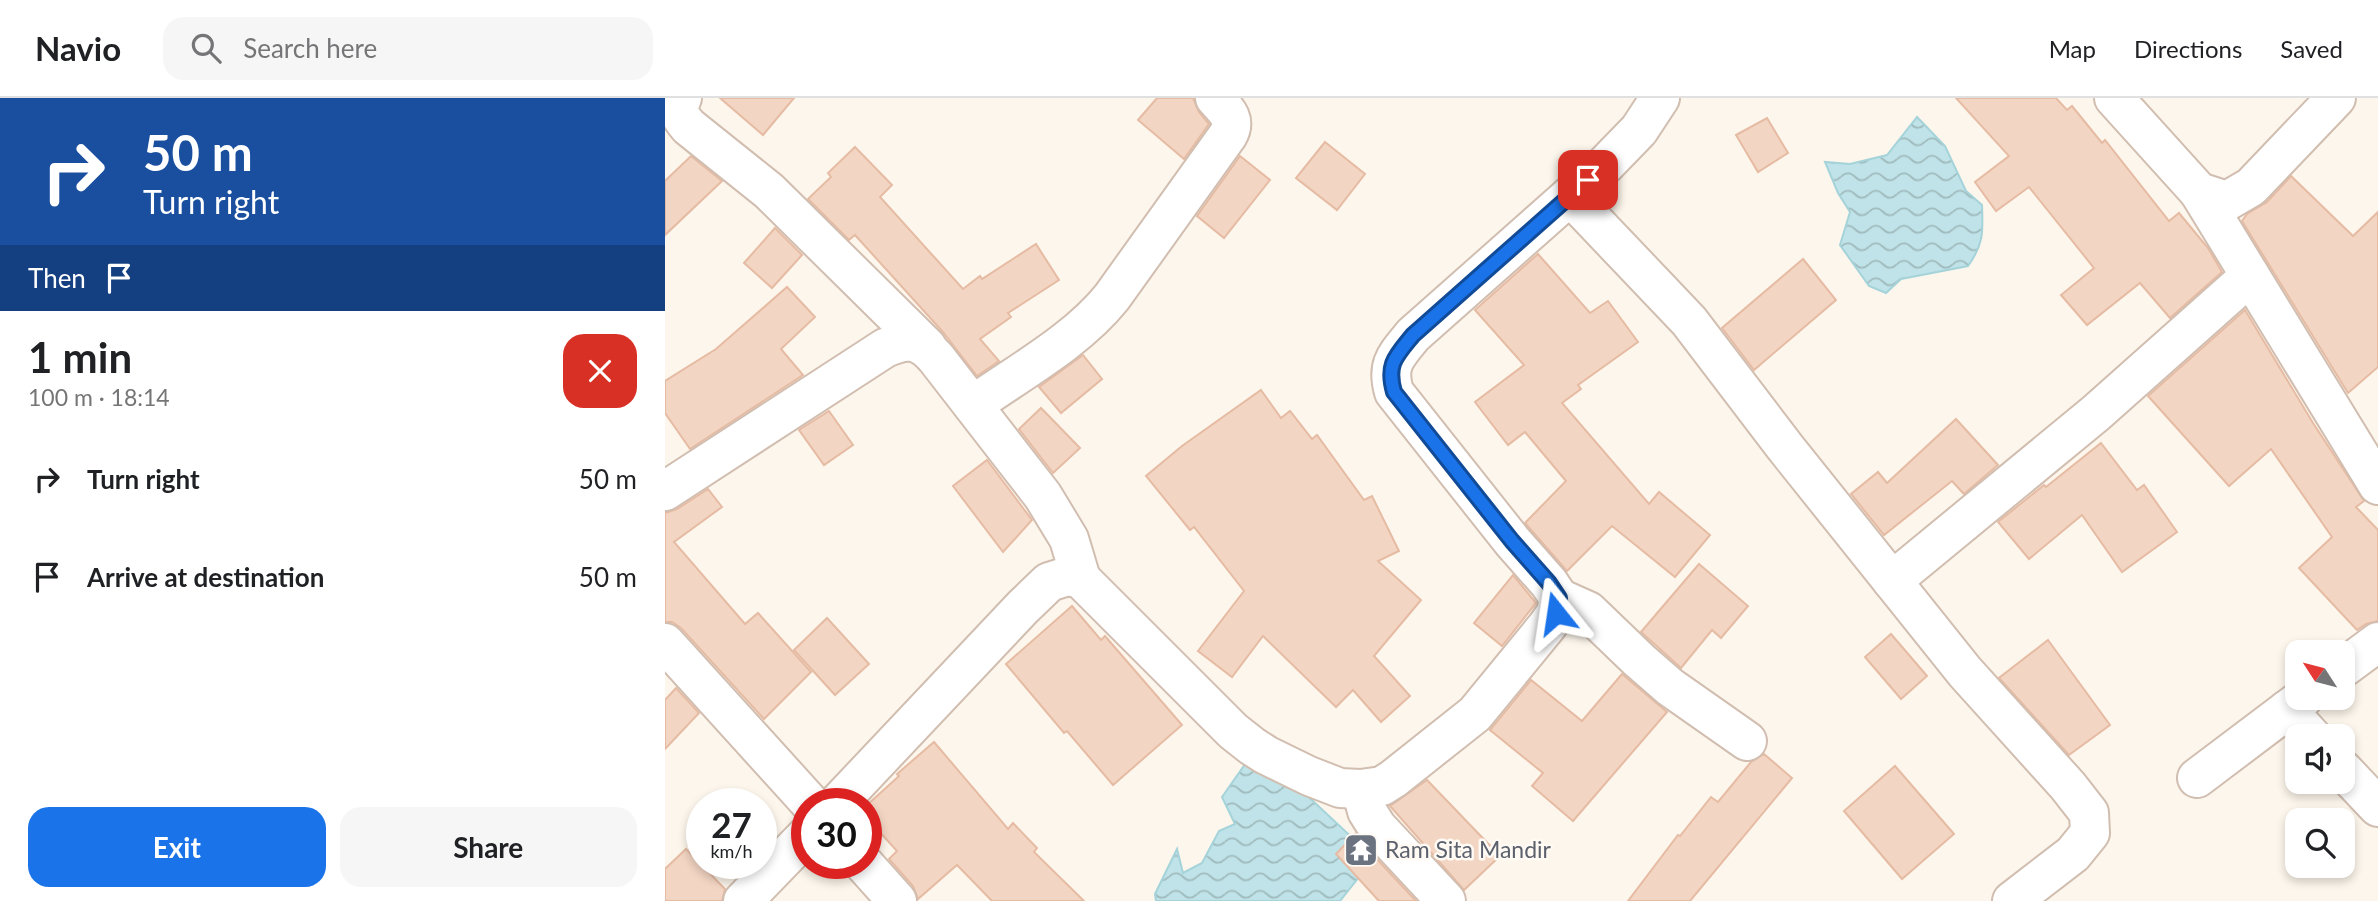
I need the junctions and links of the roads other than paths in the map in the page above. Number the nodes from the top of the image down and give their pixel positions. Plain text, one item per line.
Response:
1 (681, 98) edge
2 (1215, 98) edge
3 (1660, 98) edge
4 (2114, 98) edge
5 (2336, 98) edge
6 (2199, 192) junction
7 (1570, 195) junction
8 (2250, 276) junction
9 (926, 347) junction
10 (973, 405) junction
11 (2378, 485) edge
12 (665, 491) edge
13 (1081, 579) junction
14 (1892, 581) junction
15 (1559, 598) junction
16 (2378, 642) edge
17 (665, 643) edge
18 (2355, 659) edge
19 (2301, 715) edge
20 (1747, 741) dead end
21 (2197, 778) dead end
22 (2355, 783) edge
23 (796, 788) edge
24 (852, 788) edge
25 (1361, 789) junction
26 (2378, 807) edge
27 (791, 852) edge
28 (877, 879) edge
29 (743, 901) edge
30 (897, 901) edge
31 (1446, 901) edge
32 (2012, 901) edge

1 - 9 street
2 - 10 street
3 - 7 street
4 - 6 street
5 - 6 street
6 - 8 street
7 - 14 street
7 - 15 street
8 - 11 street
8 - 14 street
9 - 10 street
9 - 12 street
10 - 13 street
13 - 24 street
13 - 25 street
14 - 32 street
15 - 20 street
15 - 25 street
16 - 18 street
17 - 23 street
19 - 21 street
22 - 26 street
25 - 31 street
27 - 29 street
28 - 30 street

